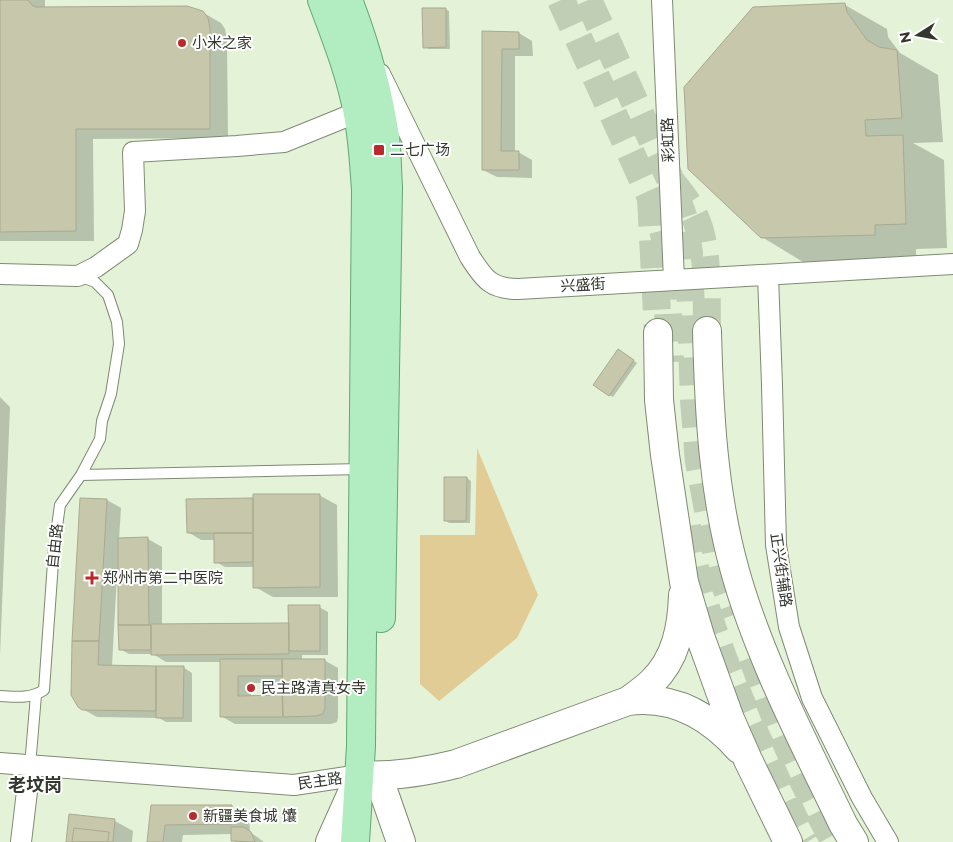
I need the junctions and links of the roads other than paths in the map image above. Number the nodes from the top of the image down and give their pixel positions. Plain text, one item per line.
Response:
1 (322, 0) edge
2 (348, 0) edge
3 (662, 0) edge
4 (363, 38) junction
5 (358, 112) junction
6 (953, 264) edge
7 (0, 274) edge
8 (768, 275) junction
9 (78, 276) junction
10 (674, 280) junction
11 (707, 331) tunnel mouth
12 (658, 332) tunnel mouth
13 (363, 469) junction
14 (81, 475) junction
15 (684, 582) junction
16 (36, 695) junction
17 (0, 696) edge
18 (628, 701) junction
19 (748, 760) junction
20 (0, 763) edge
21 (30, 766) junction
22 (369, 775) junction
23 (21, 842) edge
24 (330, 842) edge
25 (355, 842) edge
26 (375, 842) edge
27 (401, 842) edge
28 (788, 842) edge
29 (854, 842) edge
30 (888, 842) edge

1 - 5 main road
2 - 4 main road
3 - 10 street, 彩虹路
4 - 10 street, 兴盛街
4 - 22 main road
5 - 9 street
5 - 13 main road
6 - 8 street, 兴盛街
7 - 9 street
8 - 10 street, 兴盛街
8 - 30 street, 正兴街辅路
9 - 14 lane, 自由路
11 - 29 street
12 - 15 street
13 - 14 lane
13 - 22 main road
14 - 16 lane, 自由路
15 - 18 street
15 - 19 street
16 - 17 lane
16 - 21 lane, 自由路
18 - 19 street
18 - 22 street, 民主路
19 - 28 street
20 - 21 street, 民主路
21 - 22 street, 民主路
21 - 23 street, 自由路
22 - 24 street
22 - 25 main road
22 - 26 main road
22 - 27 street

